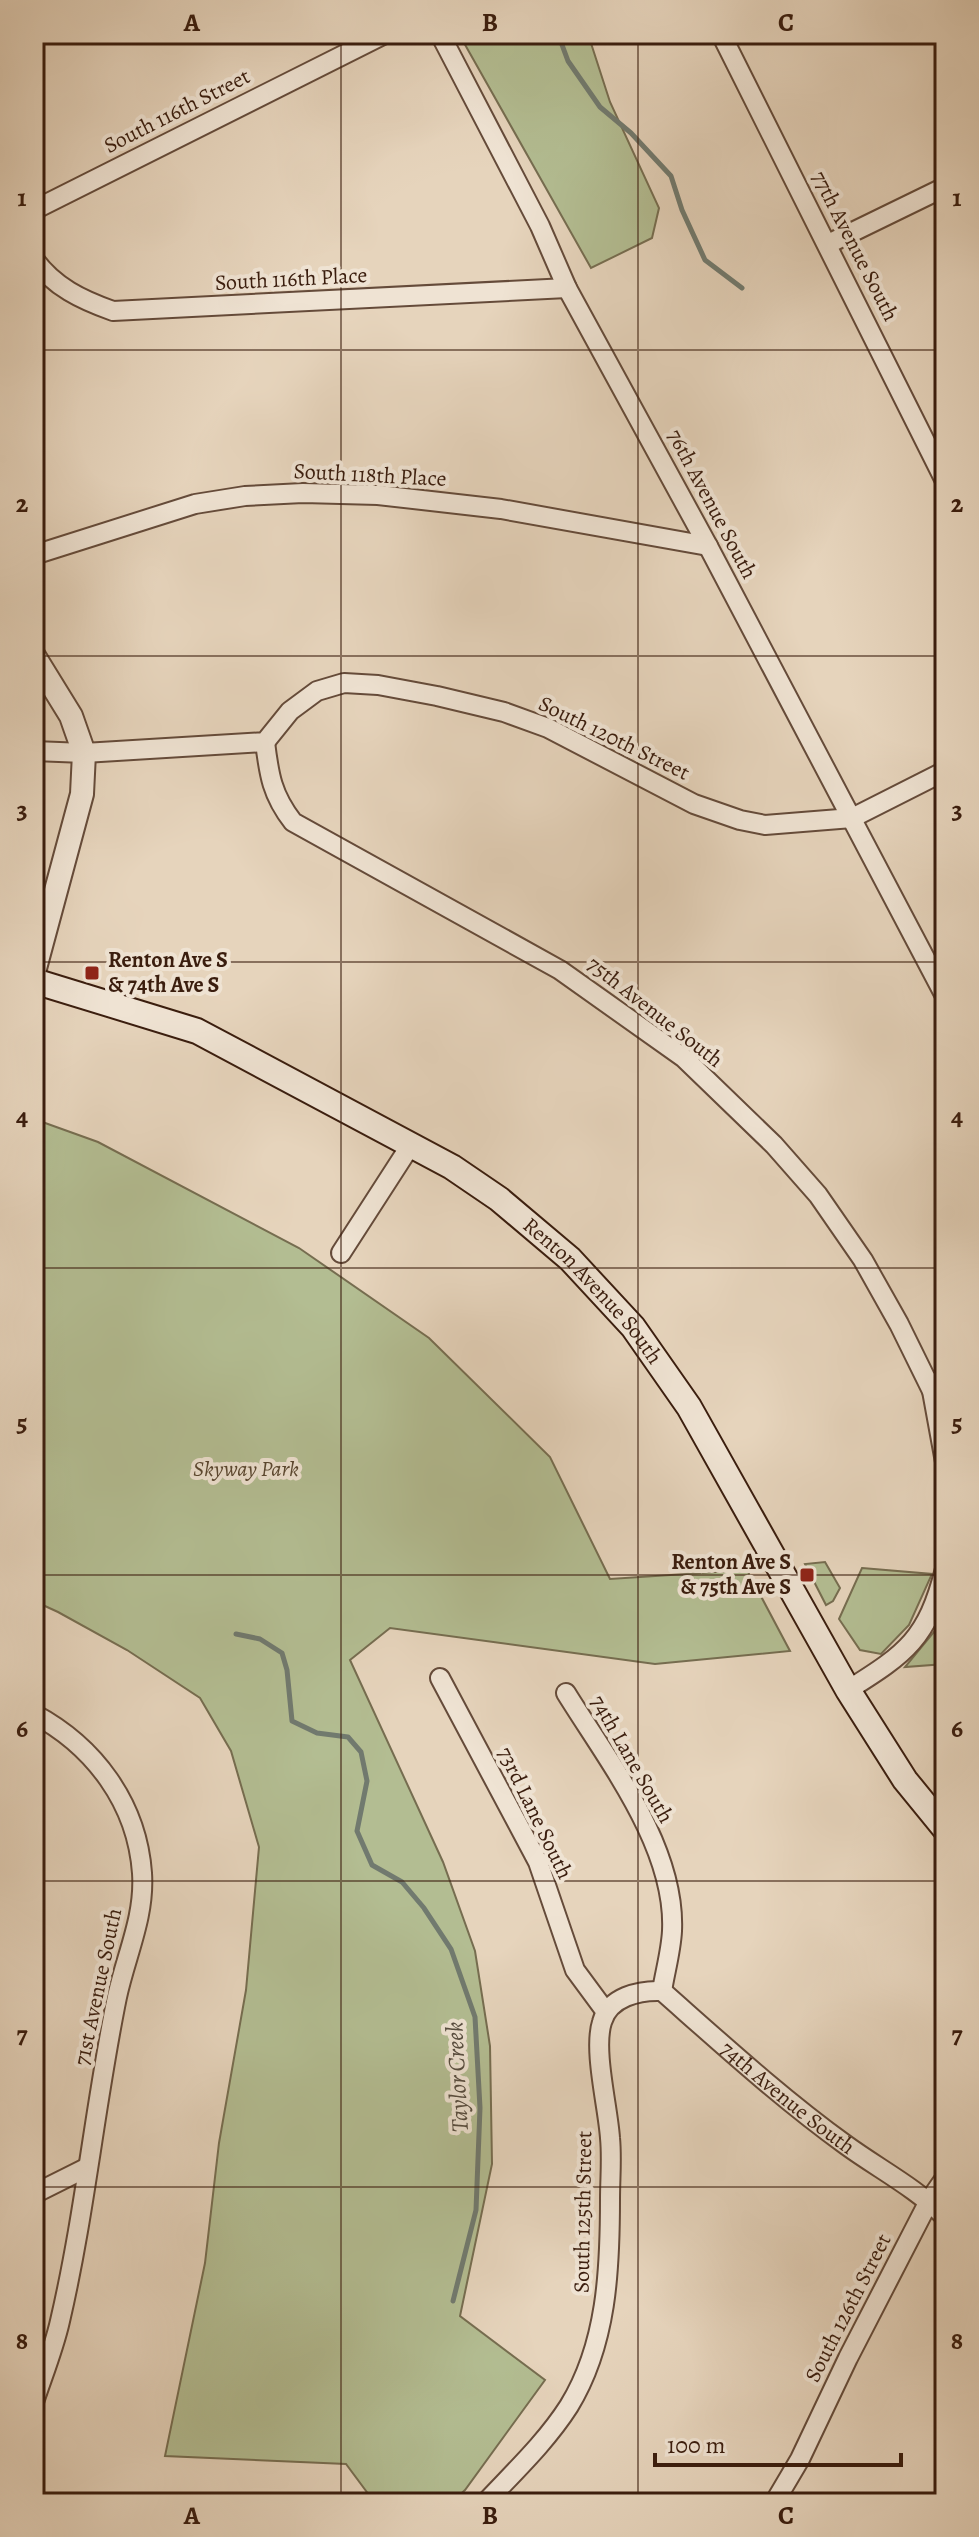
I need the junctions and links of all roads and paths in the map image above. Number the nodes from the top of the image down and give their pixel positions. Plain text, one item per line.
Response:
1 (385, 34) edge
2 (440, 34) edge
3 (721, 34) edge
4 (945, 187) edge
5 (34, 210) edge
6 (828, 244) junction
7 (34, 259) edge
8 (567, 288) junction
9 (945, 481) edge
10 (708, 546) junction
11 (34, 555) edge
12 (34, 656) edge
13 (265, 742) junction
14 (34, 751) edge
15 (84, 753) junction
16 (945, 771) edge
17 (852, 818) junction
18 (34, 972) edge
19 (34, 981) edge
20 (945, 996) edge
21 (412, 1143) junction
22 (341, 1253) dead end
23 (945, 1373) edge
24 (932, 1391) junction
25 (945, 1462) edge
26 (945, 1569) edge
27 (440, 1678) dead end
28 (848, 1690) junction
29 (566, 1693) dead end
30 (34, 1714) edge
31 (945, 1829) edge
32 (662, 1991) junction
33 (606, 2012) junction
34 (88, 2167) junction
35 (945, 2178) edge
36 (34, 2194) edge
37 (929, 2201) junction
38 (945, 2217) edge
39 (34, 2402) edge
40 (485, 2503) edge
41 (774, 2503) edge

1 - 5 street, South 116th Street
2 - 8 street, 76th Avenue South
3 - 6 street, 77th Avenue South
4 - 6 street
6 - 9 street, 77th Avenue South
7 - 8 street, South 116th Place
8 - 10 street, 76th Avenue South
10 - 11 street, South 118th Place
10 - 17 street, 76th Avenue South
12 - 15 street
13 - 15 street
13 - 17 street, South 120th Street
13 - 24 street, 75th Avenue South
14 - 15 street
15 - 18 street
16 - 17 street, South 120th Street
17 - 20 street, 76th Avenue South
19 - 21 main road, Renton Avenue South
21 - 22 street
21 - 28 main road, Renton Avenue South
23 - 24 street
24 - 25 street, 75th Avenue South
26 - 28 street
27 - 33 street, 73rd Lane South
28 - 31 main road, Renton Avenue South
29 - 32 street, 74th Lane South
30 - 34 street, 71st Avenue South
32 - 33 street
32 - 37 street, 74th Avenue South
33 - 40 street, South 125th Street
34 - 36 street
34 - 39 street, 71st Avenue South
35 - 37 street, South 126th Street
37 - 38 street, 74th Avenue South
37 - 41 street, South 126th Street

